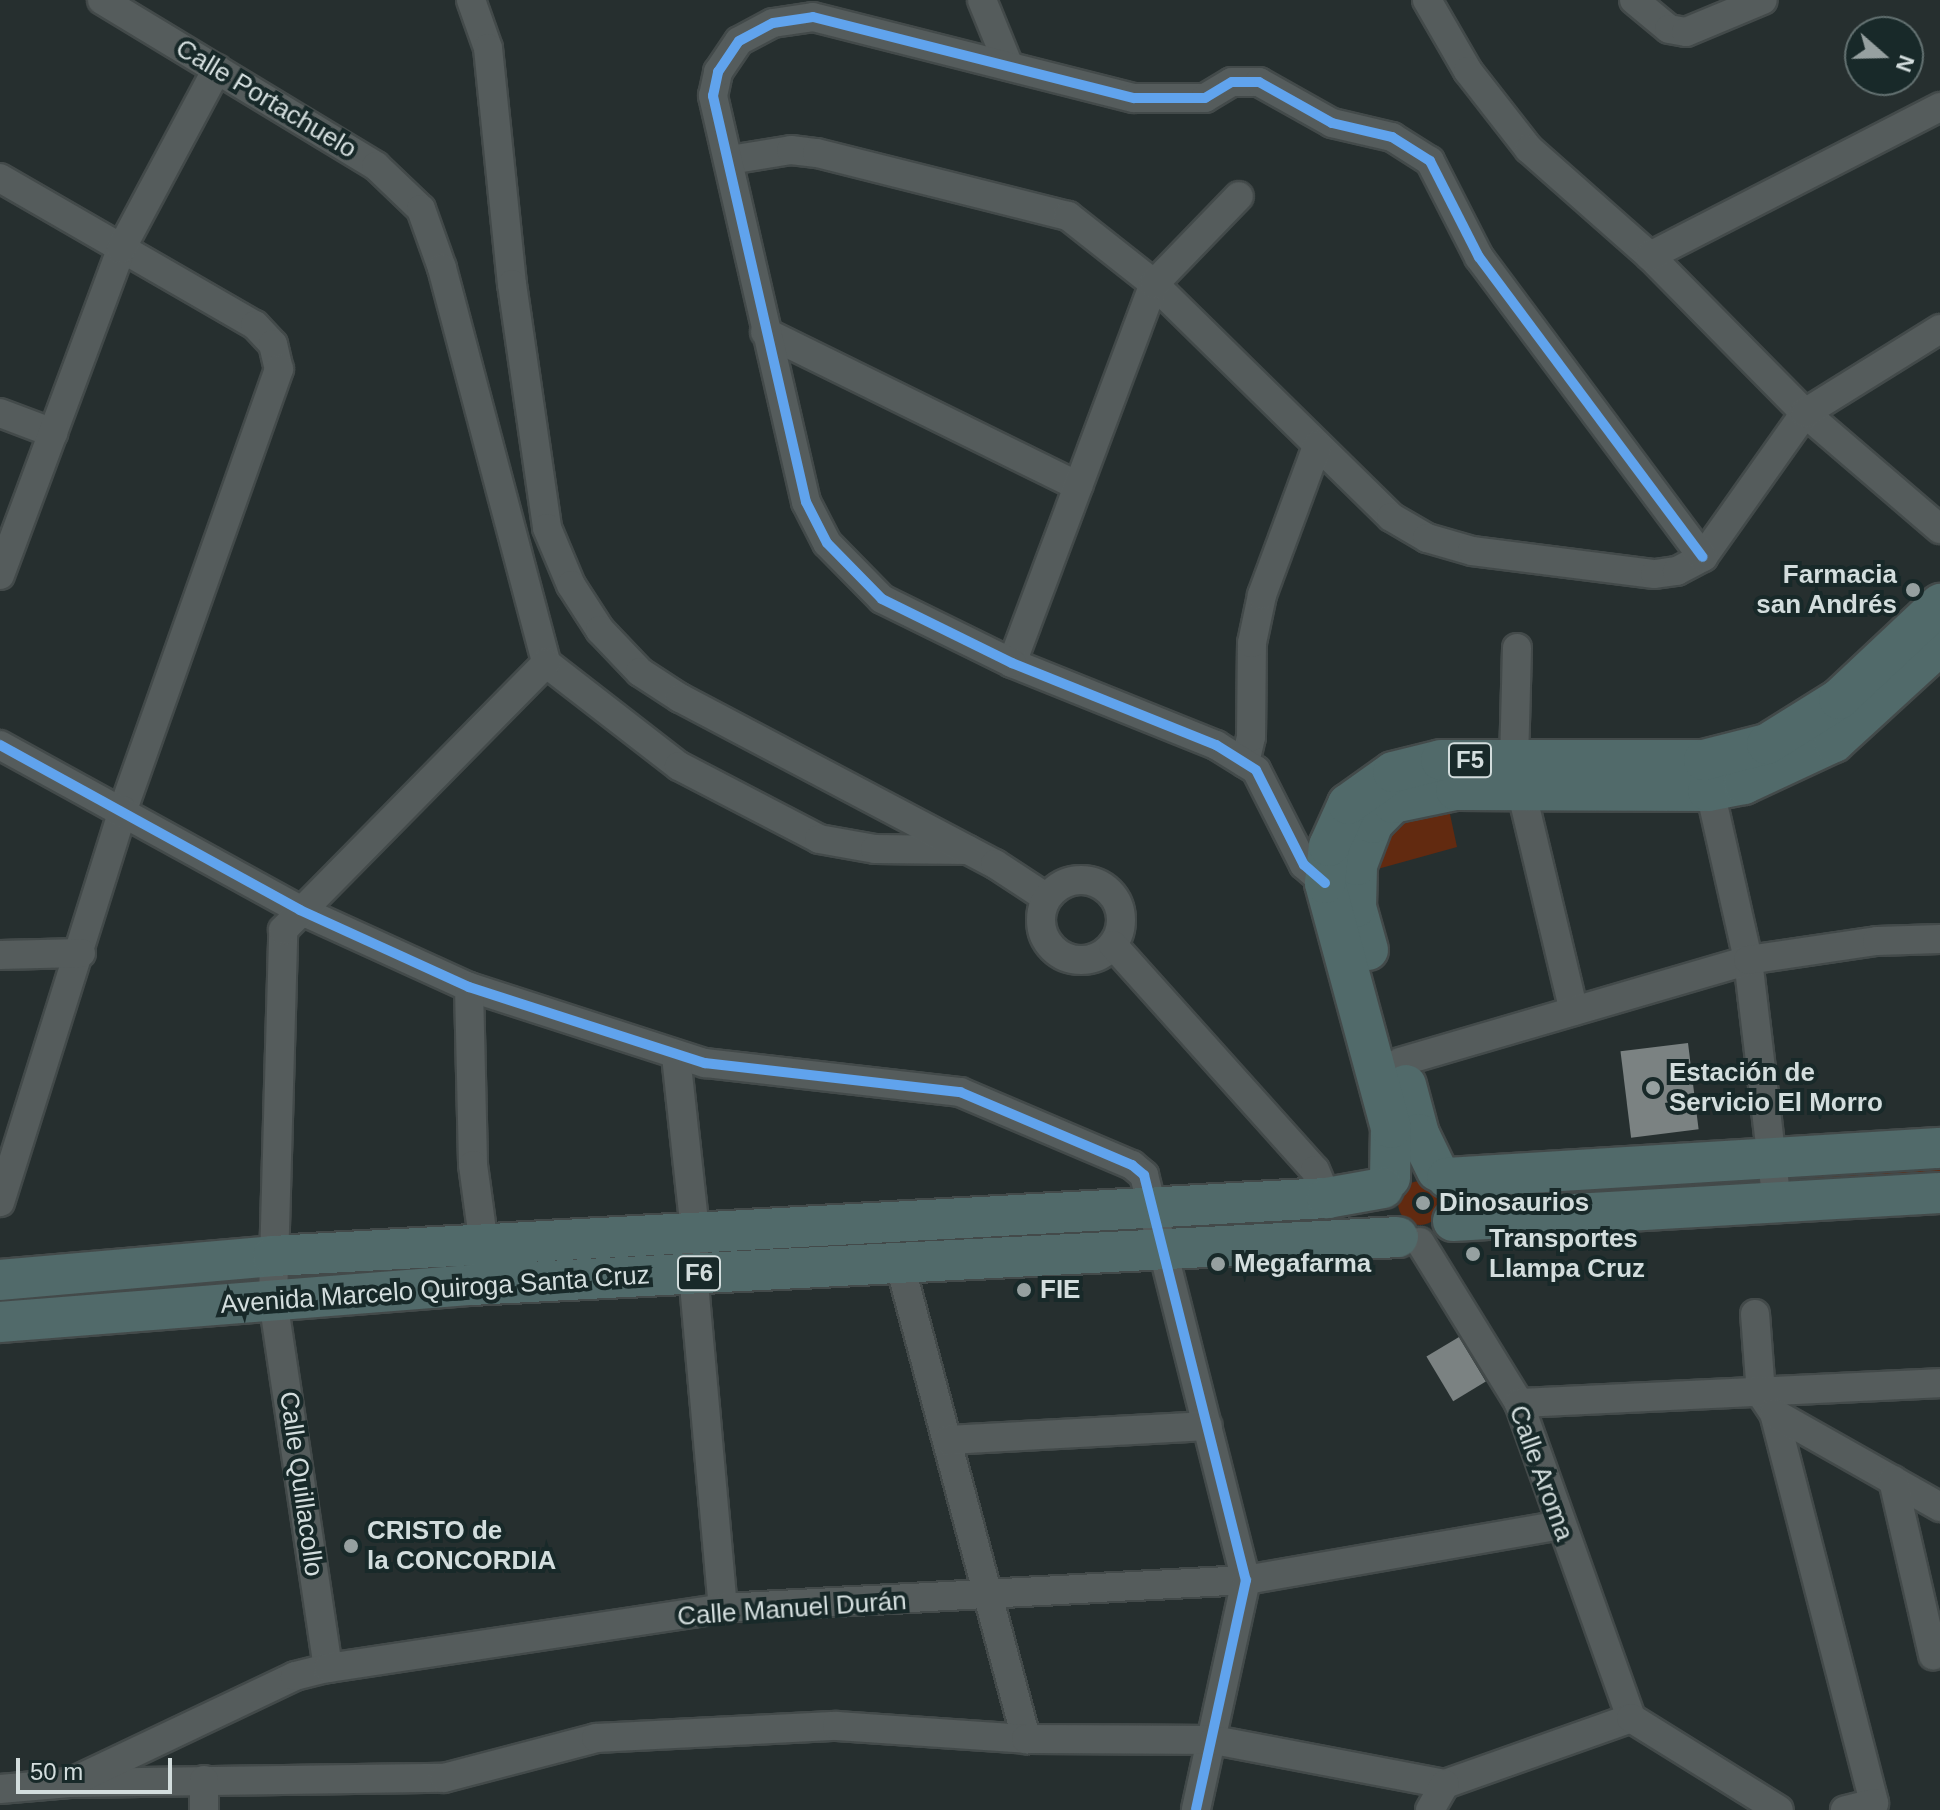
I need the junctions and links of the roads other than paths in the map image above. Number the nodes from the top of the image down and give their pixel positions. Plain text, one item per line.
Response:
1 (471, 0) edge
2 (982, 0) edge
3 (1427, 0) edge
4 (1634, 0) edge
5 (1763, 0) edge
6 (113, 2) edge
7 (1658, 11) edge
8 (1009, 66) junction
9 (217, 69) junction
10 (1940, 107) edge
11 (730, 160) junction
12 (0, 178) edge
13 (1239, 196) dead end
14 (121, 249) junction
15 (1650, 256) junction
16 (1154, 284) junction
17 (1940, 329) edge
18 (765, 332) junction
19 (0, 413) edge
20 (1805, 413) junction
21 (53, 433) junction
22 (1317, 446) junction
23 (1078, 486) junction
24 (1940, 529) edge
25 (1703, 557) junction
26 (0, 575) edge
27 (1940, 604) edge
28 (1940, 645) edge
29 (1517, 648) dead end
30 (546, 663) junction
31 (1012, 663) junction
32 (0, 745) edge
33 (1245, 763) junction
34 (1517, 775) junction
35 (1706, 776) junction
36 (123, 810) junction
37 (968, 850) junction
38 (1047, 898) junction
39 (1337, 901) junction
40 (300, 910) junction
41 (1940, 939) edge
42 (1113, 945) junction
43 (81, 953) junction
44 (0, 955) edge
45 (1748, 960) junction
46 (469, 987) junction
47 (1574, 1011) junction
48 (676, 1056) junction
49 (1400, 1062) junction
50 (1940, 1148) edge
51 (1767, 1158) junction
52 (1442, 1174) junction
53 (1387, 1183) junction
54 (1940, 1193) edge
55 (1327, 1198) junction
56 (0, 1202) edge
57 (1777, 1203) junction
58 (1153, 1207) junction
59 (1453, 1221) junction
60 (695, 1231) junction
61 (1409, 1240) junction
62 (484, 1245) junction
63 (1164, 1247) junction
64 (273, 1256) junction
65 (899, 1261) junction
66 (693, 1273) junction
67 (0, 1280) edge
68 (273, 1299) junction
69 (1755, 1314) dead end
70 (0, 1322) edge
71 (1940, 1383) edge
72 (1519, 1403) junction
73 (1768, 1404) junction
74 (1208, 1426) junction
75 (948, 1440) junction
76 (1893, 1480) junction
77 (1940, 1507) edge
78 (1560, 1525) junction
79 (1246, 1580) junction
80 (988, 1598) junction
81 (723, 1608) junction
82 (1933, 1655) dead end
83 (328, 1668) junction
84 (1631, 1718) junction
85 (1026, 1739) junction
86 (1214, 1740) junction
87 (204, 1780) junction
88 (70, 1783) junction
89 (1445, 1784) junction
90 (0, 1789) edge
91 (204, 1810) edge
92 (1196, 1810) edge
93 (1430, 1810) edge
94 (1779, 1810) edge
95 (1845, 1810) edge

1 - 37 street
2 - 8 street
3 - 15 street
4 - 7 street
5 - 7 street
6 - 9 street, Calle Portachuelo
8 - 11 street
8 - 25 street
9 - 14 street
9 - 30 street, Calle Portachuelo
10 - 15 street
11 - 16 street
11 - 18 street
12 - 14 street
13 - 16 street
14 - 21 street
14 - 36 street
15 - 20 street
16 - 22 street
16 - 23 street
17 - 20 street
18 - 23 street
18 - 31 street
19 - 21 street
20 - 24 street
20 - 25 street
21 - 26 street
22 - 25 street
22 - 33 street
23 - 31 street
27 - 35 highway, F5
28 - 35 highway, F5
29 - 34 street
30 - 37 street
30 - 40 street, Calle Quillacollo
31 - 33 street
32 - 36 street
33 - 39 street
34 - 35 highway, F5
34 - 39 highway, F5
34 - 47 street
35 - 45 street
36 - 40 street
36 - 43 street
37 - 38 street
38 - 42 street
38 - 42 street
39 - 49 highway, F5
39 - 53 highway, F5
40 - 46 street
40 - 64 street, Calle Quillacollo
41 - 45 street
42 - 55 street
43 - 44 street
43 - 56 street
45 - 47 street
45 - 51 street
46 - 48 street
46 - 62 street
47 - 49 street
48 - 58 street
48 - 60 street
49 - 52 highway, F5
50 - 51 highway
51 - 52 highway
51 - 57 street
52 - 53 highway
52 - 59 highway, F5
53 - 55 highway, Avenida Marcelo Quiroga Santa Cruz / F6
53 - 61 highway, F5
54 - 57 highway
55 - 58 highway, Avenida Marcelo Quiroga Santa Cruz / F6
57 - 59 highway
58 - 60 highway, Avenida Marcelo Quiroga Santa Cruz / F6
58 - 63 street
59 - 61 highway
60 - 62 highway, Avenida Marcelo Quiroga Santa Cruz / F6
60 - 66 street
61 - 63 highway, Avenida Marcelo Quiroga Santa Cruz / F6
61 - 72 street, Calle Aroma
62 - 64 highway, Avenida Marcelo Quiroga Santa Cruz / F6
63 - 65 highway, Avenida Marcelo Quiroga Santa Cruz / F6
63 - 74 street
64 - 67 highway, Avenida Marcelo Quiroga Santa Cruz / F6
64 - 68 street, Calle Quillacollo
65 - 66 highway, Avenida Marcelo Quiroga Santa Cruz / F6
65 - 75 street
66 - 68 highway, Avenida Marcelo Quiroga Santa Cruz / F6
66 - 81 street
68 - 70 highway, Avenida Marcelo Quiroga Santa Cruz / F6
68 - 83 street, Calle Quillacollo
69 - 73 street
71 - 73 street
72 - 73 street
72 - 78 street, Calle Aroma
73 - 76 street
73 - 95 street
74 - 75 street
74 - 79 street
75 - 80 street
76 - 77 street
76 - 82 street
78 - 79 street, Calle Manuel Durán
78 - 84 street, Calle Aroma
79 - 80 street, Calle Manuel Durán
79 - 86 street
80 - 81 street, Calle Manuel Durán
80 - 85 street
81 - 83 street, Calle Manuel Durán
83 - 88 street, Calle Manuel Durán
84 - 89 street
84 - 94 street
85 - 86 street
85 - 87 street
86 - 89 street
86 - 92 street
87 - 88 street
87 - 91 street
88 - 90 street, Calle Manuel Durán
89 - 93 street

